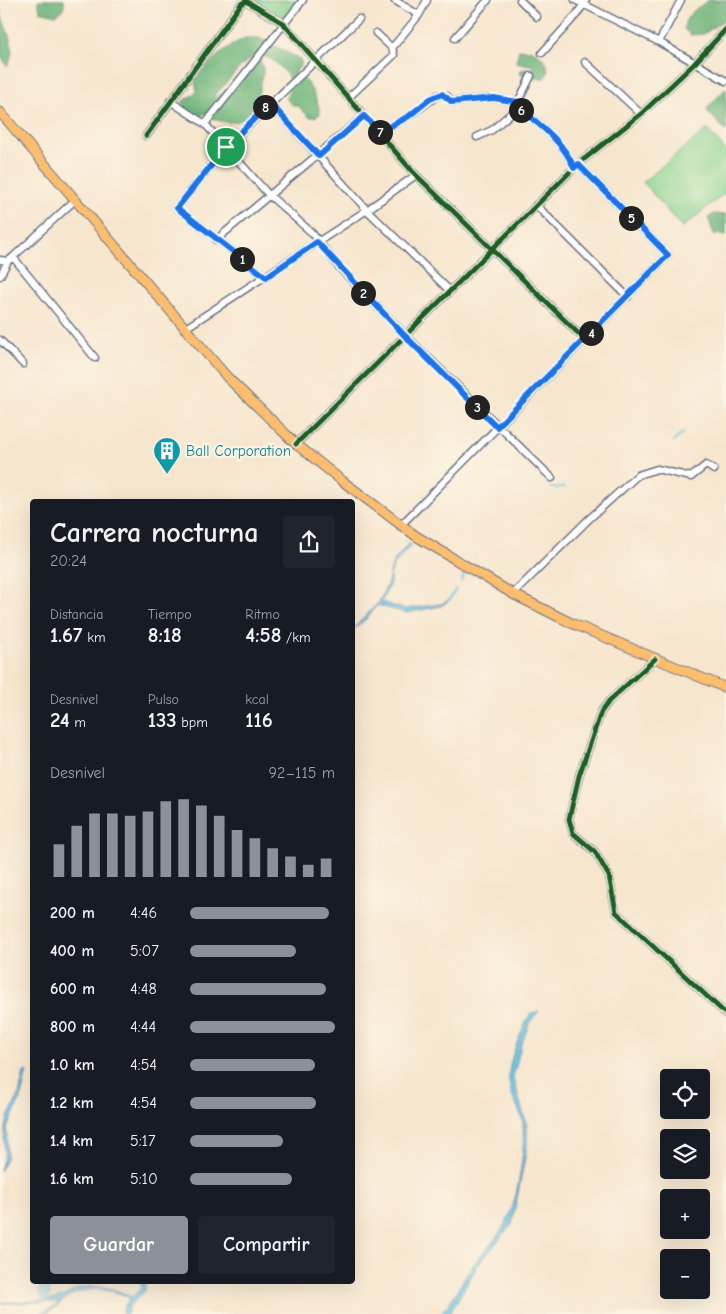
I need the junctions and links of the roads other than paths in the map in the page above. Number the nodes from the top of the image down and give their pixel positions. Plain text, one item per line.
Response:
1 (303, 0) edge
2 (394, 0) edge
3 (427, 0) edge
4 (488, 0) edge
5 (520, 0) edge
6 (575, 0) edge
7 (681, 0) edge
8 (585, 2) edge
9 (419, 15) junction
10 (537, 17) dead end
11 (359, 19) dead end
12 (283, 23) junction
13 (726, 29) edge
14 (376, 33) dead end
15 (455, 38) dead end
16 (659, 42) junction
17 (392, 48) junction
18 (542, 53) dead end
19 (315, 60) junction
20 (586, 62) dead end
21 (694, 64) junction
22 (531, 76) dead end
23 (726, 81) edge
24 (349, 97) junction
25 (170, 101) junction
26 (270, 103) junction
27 (518, 105) junction
28 (0, 112) edge
29 (641, 114) junction
30 (364, 116) junction
31 (205, 124) junction
32 (380, 132) junction
33 (146, 136) dead end
34 (476, 137) dead end
35 (226, 147) junction
36 (319, 156) junction
37 (576, 166) junction
38 (416, 175) junction
39 (268, 194) junction
40 (74, 200) junction
41 (536, 206) junction
42 (367, 210) junction
43 (216, 240) junction
44 (317, 242) junction
45 (493, 250) junction
46 (11, 259) junction
47 (0, 260) edge
48 (0, 276) edge
49 (266, 277) junction
50 (450, 291) junction
51 (628, 296) junction
52 (184, 330) junction
53 (405, 336) junction
54 (584, 339) junction
55 (0, 340) edge
56 (95, 358) dead end
57 (23, 364) dead end
58 (497, 427) junction
59 (296, 444) junction
60 (714, 470) dead end
61 (552, 478) dead end
62 (400, 526) junction
63 (513, 594) junction
64 (655, 659) junction
65 (726, 688) edge
66 (726, 1014) edge

1 - 12 street
2 - 9 street
3 - 9 street
4 - 15 street
5 - 10 street
6 - 8 street
7 - 16 street
8 - 16 street
8 - 18 street
9 - 17 street
11 - 19 street
12 - 19 street
12 - 25 street
12 - 31 street
13 - 21 street
14 - 17 street
16 - 21 street
17 - 24 street
19 - 24 street
19 - 26 street
20 - 29 street
21 - 23 street
21 - 29 street
22 - 27 street
24 - 30 street
25 - 31 street
25 - 33 street
26 - 35 street
26 - 36 street
27 - 32 street
27 - 34 street
27 - 37 street
28 - 40 highway
29 - 37 street
30 - 32 street
30 - 36 street
31 - 35 street
32 - 38 street
35 - 39 street
35 - 43 street
36 - 39 street
36 - 42 street
37 - 41 street
37 - 51 street
38 - 42 street
38 - 45 street
39 - 43 street
39 - 44 street
40 - 46 street
40 - 52 highway
41 - 45 street
41 - 51 street
42 - 44 street
42 - 50 street
43 - 49 street
44 - 49 street
44 - 53 street
45 - 50 street
45 - 54 street
46 - 47 street
46 - 48 street
46 - 56 street
49 - 52 street
50 - 53 street
51 - 54 street
52 - 59 highway
53 - 58 street
53 - 59 street
54 - 58 street
55 - 57 street
58 - 61 street
58 - 62 street
59 - 62 highway
60 - 63 street
62 - 63 highway
63 - 64 highway
64 - 65 highway
64 - 66 street

